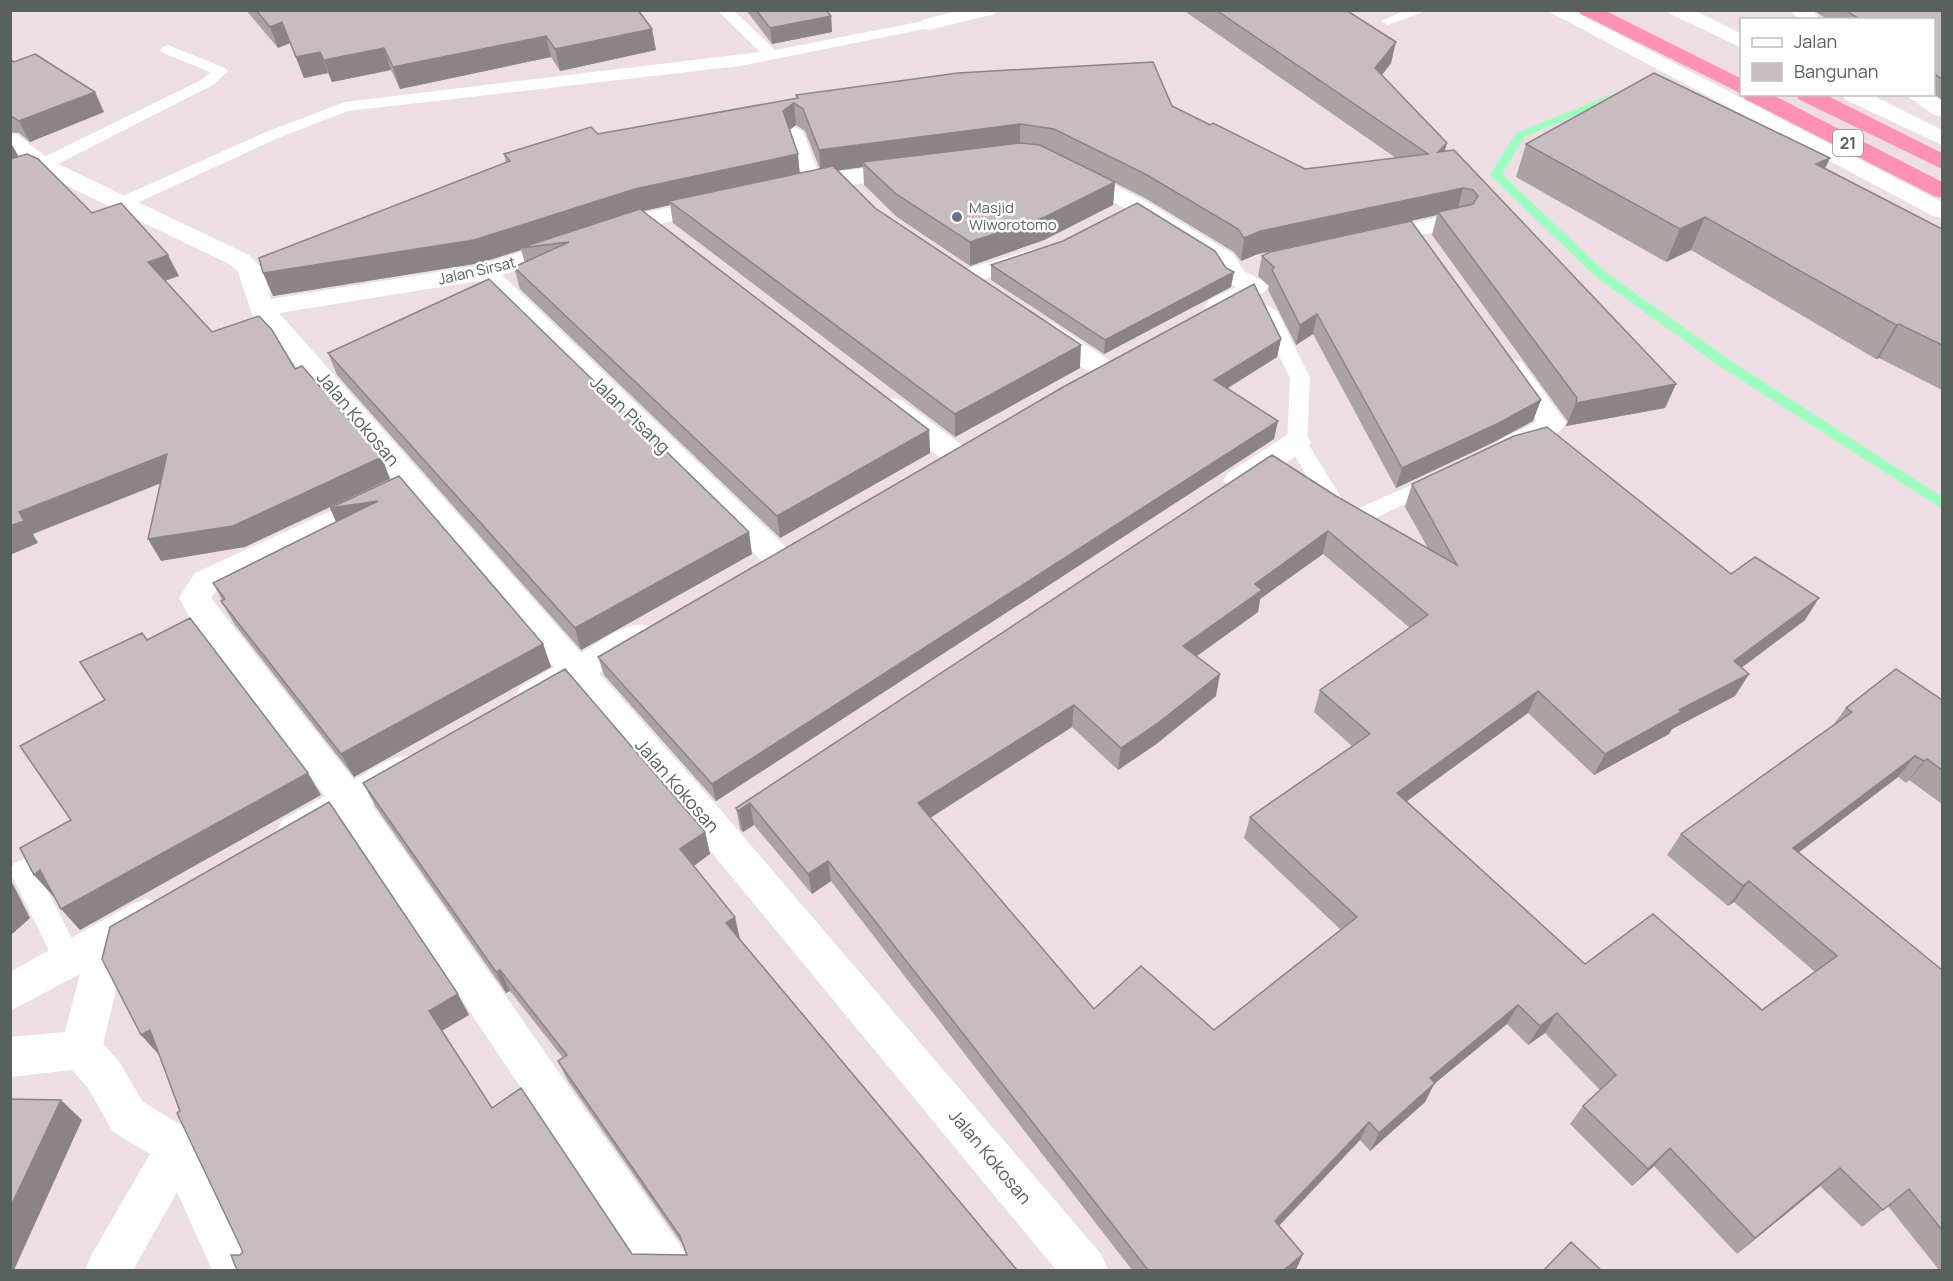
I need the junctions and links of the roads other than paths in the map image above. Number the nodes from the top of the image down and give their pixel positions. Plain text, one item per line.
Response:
1 (724, 10) edge
2 (988, 10) edge
3 (1422, 10) edge
4 (1556, 10) edge
5 (1588, 10) edge
6 (922, 17) edge
7 (1672, 18) edge
8 (1388, 21) dead end
9 (1740, 41) edge
10 (168, 50) dead end
11 (773, 56) junction
12 (1740, 62) edge
13 (1740, 87) edge
14 (1758, 96) edge
15 (1810, 96) edge
16 (1856, 96) edge
17 (795, 132) dead end
18 (1942, 138) edge
19 (10, 140) edge
20 (1830, 152) junction
21 (1806, 162) edge
22 (1942, 162) edge
23 (42, 165) junction
24 (936, 166) edge
25 (1065, 168) edge
26 (10, 177) edge
27 (842, 178) junction
28 (814, 184) junction
29 (779, 190) edge
30 (1942, 191) edge
31 (733, 199) edge
32 (864, 201) edge
33 (120, 204) junction
34 (1136, 205) junction
35 (1942, 211) edge
36 (650, 219) junction
37 (1457, 220) edge
38 (1109, 222) edge
39 (678, 241) edge
40 (1347, 244) edge
41 (1058, 246) edge
42 (485, 272) junction
43 (1249, 276) junction
44 (994, 296) edge
45 (261, 308) junction
46 (1024, 316) edge
47 (1194, 320) edge
48 (1496, 346) edge
49 (1103, 368) edge
50 (877, 395) edge
51 (983, 436) edge
52 (1297, 442) junction
53 (953, 453) junction
54 (1495, 453) edge
55 (924, 471) edge
56 (1454, 472) edge
57 (413, 483) junction
58 (1218, 493) edge
59 (806, 540) edge
60 (777, 557) junction
61 (747, 574) edge
62 (667, 620) edge
63 (576, 671) junction
64 (504, 712) edge
65 (431, 753) edge
66 (349, 801) junction
67 (742, 806) edge
68 (712, 826) junction
69 (266, 848) edge
70 (24, 871) edge
71 (172, 901) edge
72 (110, 936) junction
73 (68, 960) junction
74 (10, 993) edge
75 (81, 1050) junction
76 (10, 1057) edge
77 (178, 1147) junction
78 (108, 1270) edge
79 (236, 1270) edge
80 (670, 1270) edge
81 (1085, 1270) edge

1 - 11 lane
2 - 6 street
3 - 8 lane
4 - 20 street
5 - 13 highway
6 - 11 lane
7 - 9 street
7 - 12 highway
10 - 23 lane
11 - 33 lane
14 - 30 highway, 21
15 - 22 highway, 21
16 - 18 street
17 - 28 lane
19 - 23 street
20 - 21 lane
20 - 35 street
23 - 26 lane
23 - 33 street
24 - 27 street
25 - 34 street
27 - 28 street
27 - 32 street
28 - 29 street
31 - 36 street, Jalan Sirsat
33 - 45 street
34 - 38 street
34 - 43 street
36 - 39 street
36 - 42 street, Jalan Sirsat
37 - 40 street
41 - 44 street
42 - 45 street, Jalan Sirsat
42 - 60 street, Jalan Pisang
43 - 47 street
43 - 52 lane
45 - 57 street, Jalan Kokosan
46 - 49 street
48 - 54 street
50 - 53 street
51 - 53 street
52 - 56 lane
52 - 58 street
53 - 55 street
57 - 63 street, Jalan Kokosan
57 - 66 street
59 - 60 street
60 - 61 street
62 - 63 street
63 - 64 street
63 - 68 street, Jalan Kokosan
65 - 66 street
66 - 69 street
66 - 80 street
67 - 68 street
68 - 81 street, Jalan Kokosan
70 - 73 lane
71 - 72 street
72 - 73 street
72 - 75 street
73 - 74 street
75 - 76 street
75 - 77 street
77 - 78 street
77 - 79 street

